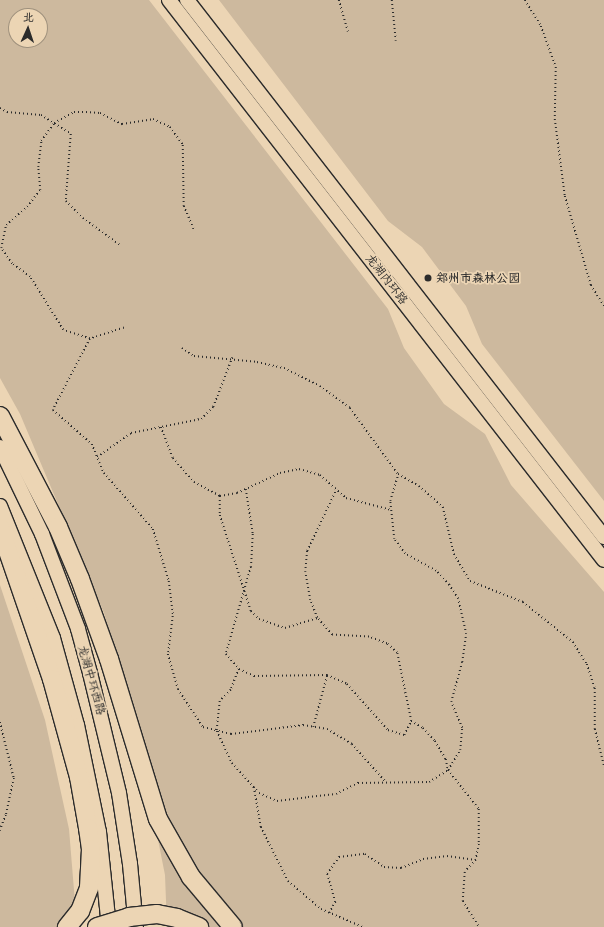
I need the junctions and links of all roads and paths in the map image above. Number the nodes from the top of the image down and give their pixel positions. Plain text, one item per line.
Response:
1 (169, 0) edge
2 (187, 0) edge
3 (339, 0) edge
4 (392, 0) edge
5 (526, 0) edge
6 (348, 32) dead end
7 (396, 41) dead end
8 (0, 108) edge
9 (54, 123) junction
10 (194, 229) dead end
11 (120, 245) dead end
12 (604, 306) edge
13 (124, 328) dead end
14 (90, 339) junction
15 (182, 348) dead end
16 (232, 358) junction
17 (0, 416) edge
18 (161, 427) junction
19 (0, 447) edge
20 (97, 456) junction
21 (398, 474) junction
22 (246, 489) junction
23 (336, 490) junction
24 (220, 496) junction
25 (0, 506) edge
26 (391, 510) junction
27 (0, 528) edge
28 (604, 537) edge
29 (604, 560) edge
30 (244, 592) junction
31 (317, 618) junction
32 (239, 669) junction
33 (327, 675) junction
34 (411, 721) junction
35 (0, 722) edge
36 (313, 727) junction
37 (217, 731) junction
38 (604, 766) edge
39 (448, 770) junction
40 (385, 781) junction
41 (254, 787) junction
42 (0, 831) edge
43 (476, 860) junction
44 (329, 913) junction
45 (68, 927) edge
46 (97, 927) edge
47 (109, 927) edge
48 (136, 927) edge
49 (199, 927) edge
50 (232, 927) edge
51 (363, 927) edge
52 (479, 927) edge

1 - 29 main road, 龙湖内环路
2 - 28 main road, 龙湖内环路
3 - 6 path
4 - 7 path
5 - 12 path
8 - 9 path
9 - 10 path
9 - 11 path
9 - 14 path
13 - 14 path
14 - 20 path
15 - 16 path
16 - 18 path
16 - 21 path
17 - 50 highway
18 - 20 path
18 - 24 path
19 - 48 main road, 龙湖中环西路
20 - 37 path
21 - 26 path
21 - 38 path
22 - 23 path
22 - 24 path
22 - 30 path
23 - 26 path
23 - 31 path
24 - 30 path
25 - 47 main road
26 - 39 path
27 - 45 highway
30 - 31 path
30 - 32 path
31 - 34 path
32 - 33 path
32 - 37 path
33 - 34 path
33 - 36 path
34 - 39 path
35 - 42 path
36 - 37 path
36 - 40 path
37 - 41 path
39 - 40 path
39 - 43 path
40 - 41 path
41 - 44 path
43 - 44 path
43 - 52 path
44 - 51 path
46 - 49 highway, bridge

